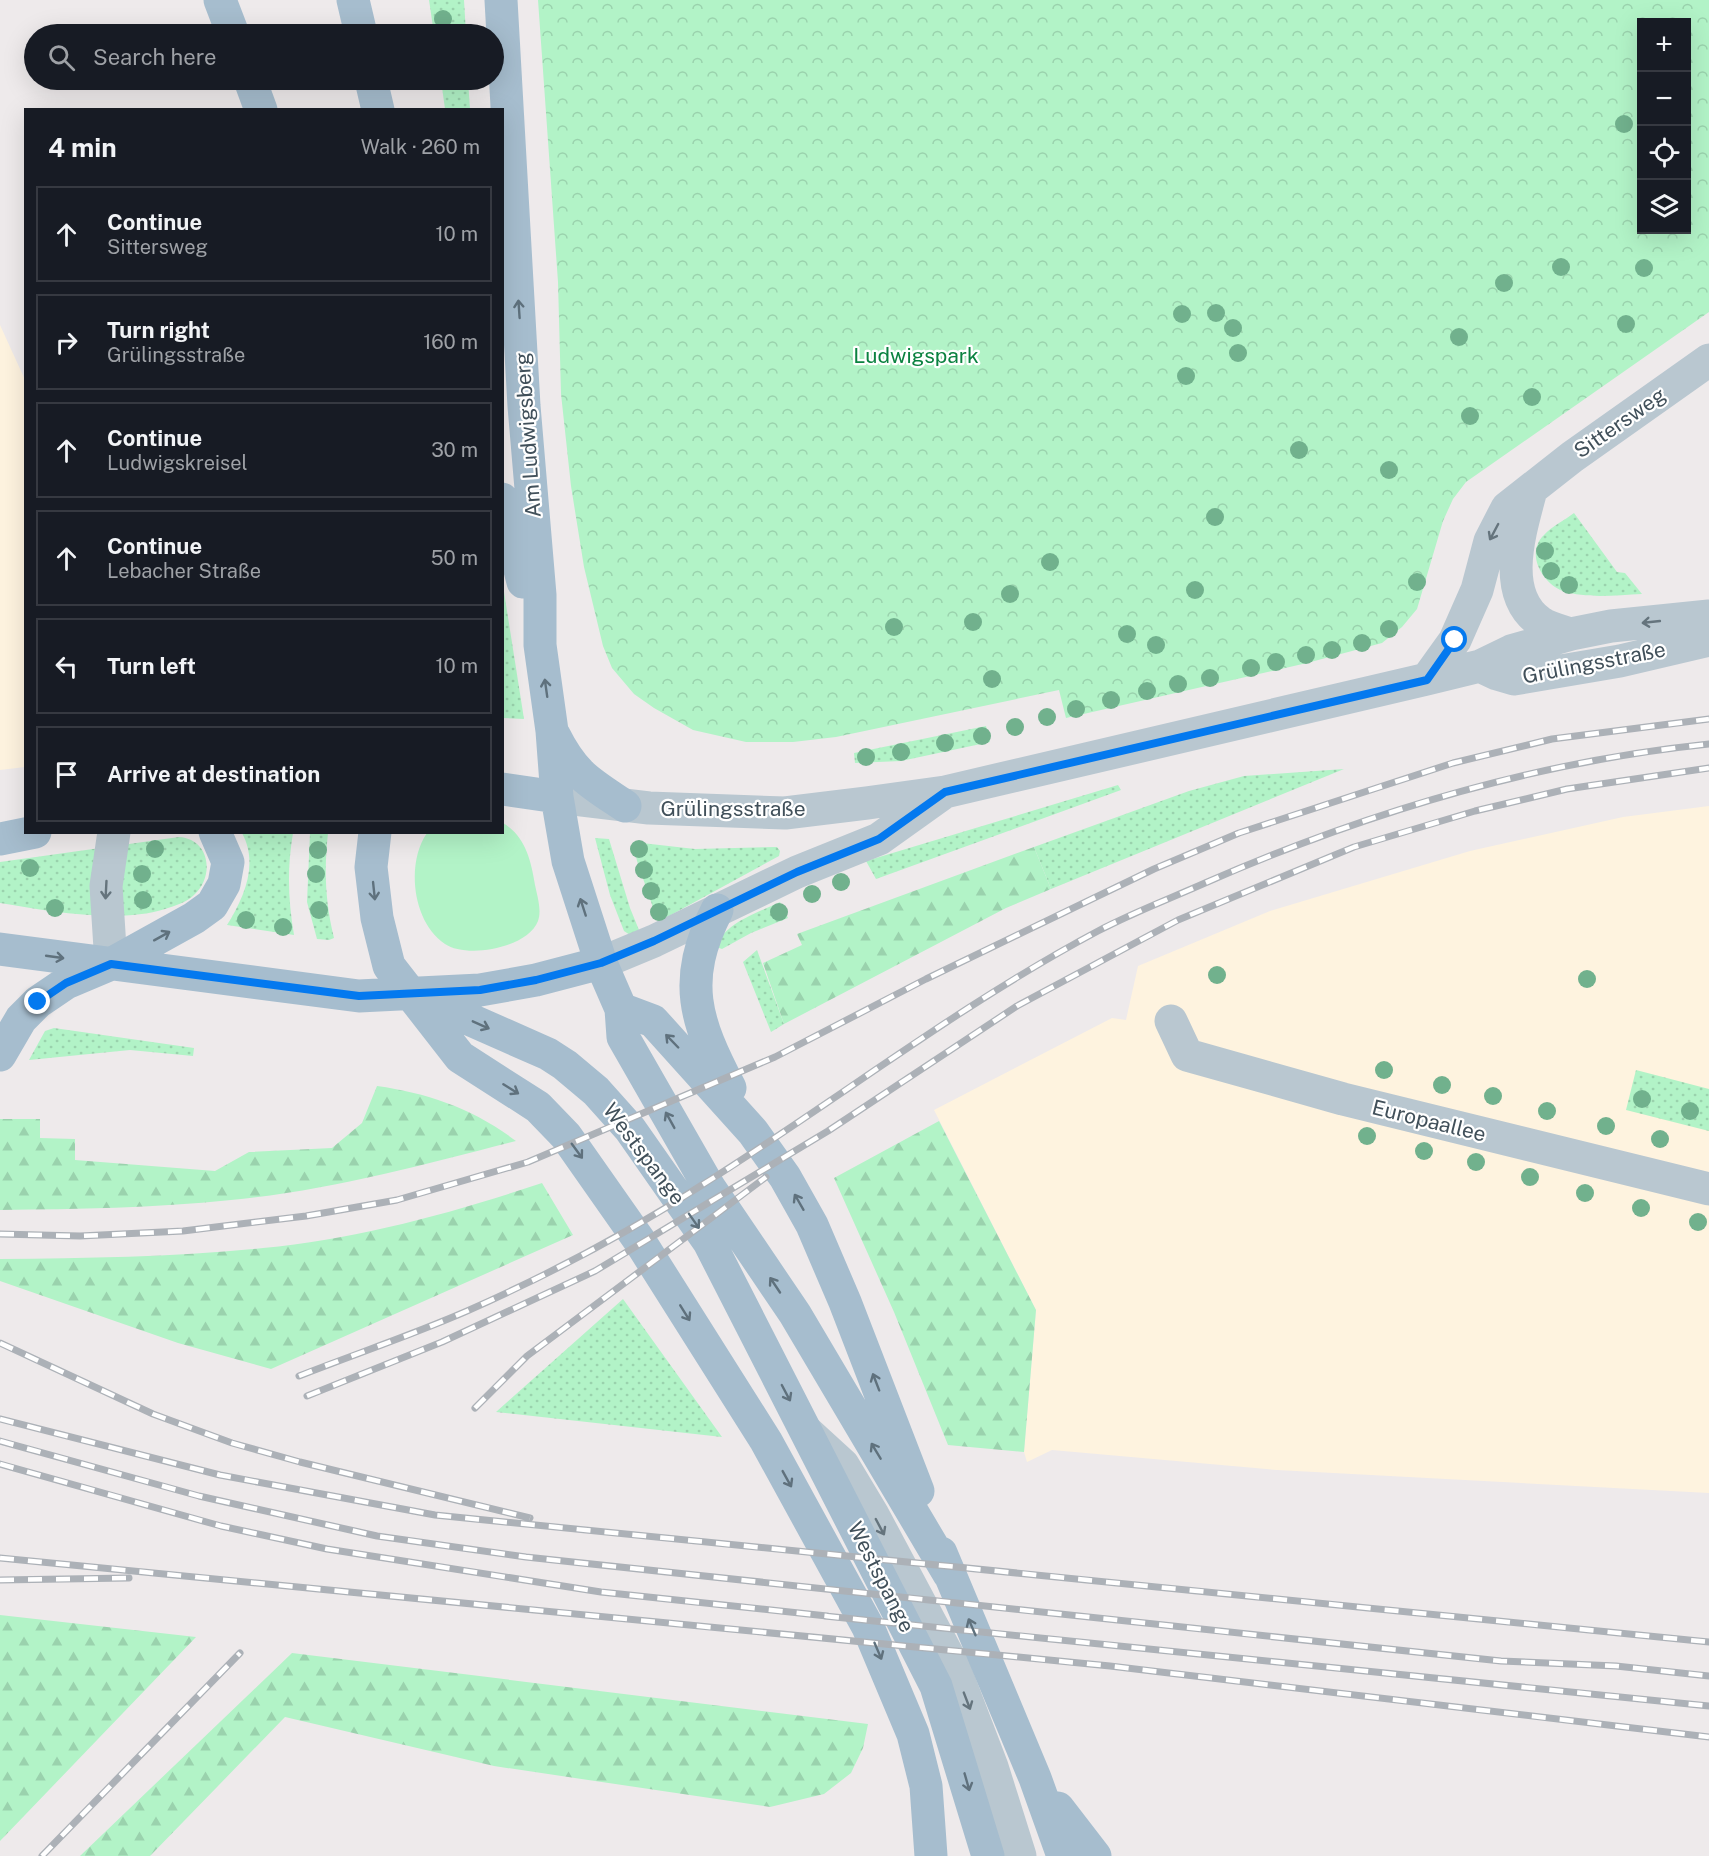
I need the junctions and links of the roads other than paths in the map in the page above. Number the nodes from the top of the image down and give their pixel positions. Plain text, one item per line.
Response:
1 (220, 0) edge
2 (353, 0) edge
3 (501, 0) edge
4 (229, 24) edge
5 (359, 24) edge
6 (502, 24) edge
7 (504, 53) edge
8 (254, 90) edge
9 (373, 90) edge
10 (260, 108) edge
11 (378, 108) edge
12 (1709, 360) edge
13 (1531, 488) junction
14 (504, 507) edge
15 (1527, 609) junction
16 (1468, 611) junction
17 (1709, 616) edge
18 (1571, 634) junction
19 (1709, 640) edge
20 (540, 645) junction
21 (1511, 651) junction
22 (1480, 666) junction
23 (1427, 680) junction
24 (552, 731) junction
25 (504, 789) edge
26 (945, 792) junction
27 (557, 797) junction
28 (625, 806) junction
29 (25, 834) edge
30 (114, 834) edge
31 (216, 834) edge
32 (375, 834) edge
33 (0, 839) edge
34 (717, 910) junction
35 (0, 950) edge
36 (601, 963) junction
37 (111, 964) junction
38 (408, 992) junction
39 (621, 1009) junction
40 (1171, 1021) dead end
41 (0, 1054) edge
42 (753, 1132) junction
43 (1709, 1189) edge
44 (806, 1432) junction
45 (949, 1574) junction
46 (1035, 1778) junction
47 (931, 1856) edge
48 (988, 1856) edge
49 (1020, 1856) edge
50 (1063, 1856) edge
51 (1095, 1856) edge

1 - 4 main road
2 - 5 main road
6 -> 3 main road, Am Ludwigsberg
20 -> 7 main road, Am Ludwigsberg
8 - 10 main road
9 - 11 main road
12 - 13 street, Sittersweg
13 - 15 street
13 -> 16 street, Sittersweg
14 - 20 main road
15 - 18 street
15 - 21 street
16 - 22 street, Sittersweg
16 - 23 street, Sittersweg
17 -> 18 street, Grülingsstraße
18 - 21 street, Grülingsstraße
19 - 22 street, Grülingsstraße
24 -> 20 main road, Am Ludwigsberg
21 - 22 street, Grülingsstraße
22 - 23 street, Grülingsstraße
23 - 26 street, Grülingsstraße
24 - 27 main road, Am Ludwigsberg
24 - 28 main road
25 - 27 main road
26 - 28 street, Grülingsstraße
26 - 34 street, Grülingsstraße
27 - 28 street, Grülingsstraße
36 -> 27 main road, Am Ludwigsberg
29 - 33 main road
30 -> 37 street
37 -> 31 main road
32 -> 38 main road
34 - 36 street, Grülingsstraße
34 - 42 main road
35 -> 37 main road
36 - 38 main road
36 - 39 main road, Westspange
37 - 38 main road
37 - 41 main road
38 -> 44 main road, Westspange
38 -> 47 main road, Westspange
42 -> 39 main road, Westspange
45 -> 39 main road, Westspange
40 - 43 street, Europaallee
45 -> 42 main road, Westspange
44 -> 48 main road, Westspange
44 -> 49 street
46 -> 45 main road, Westspange
46 - 50 main road, Westspange
46 - 51 main road

